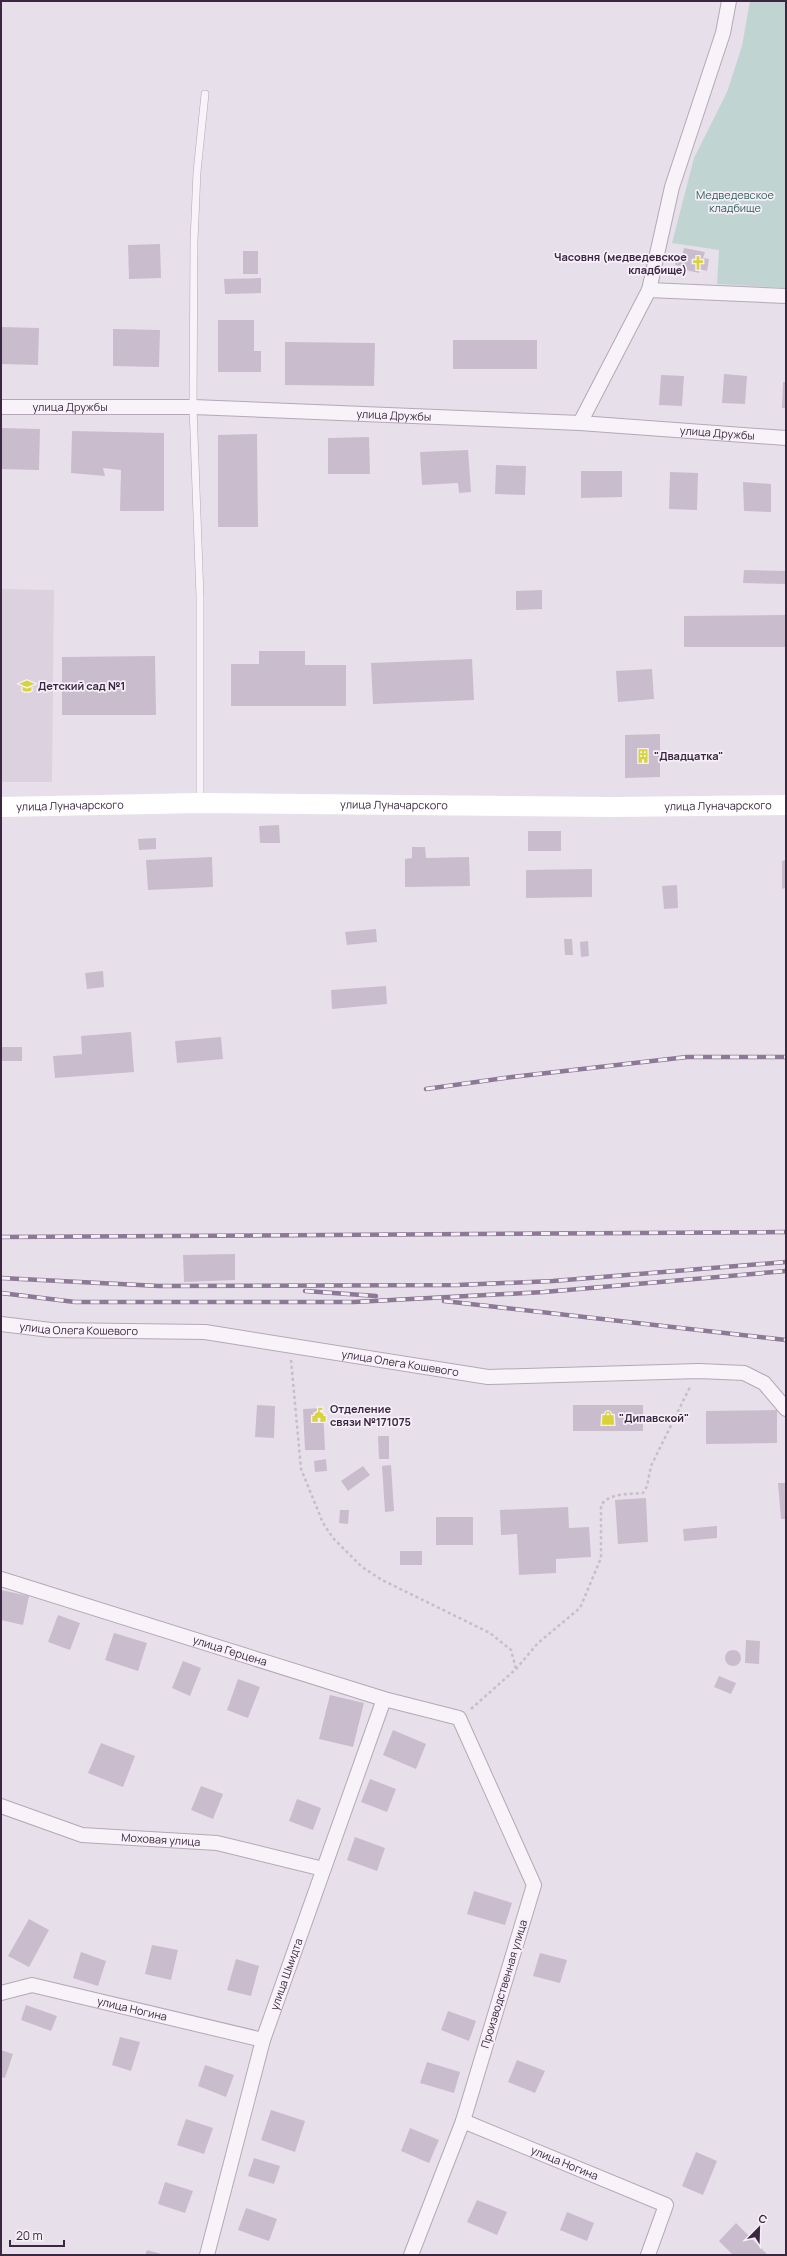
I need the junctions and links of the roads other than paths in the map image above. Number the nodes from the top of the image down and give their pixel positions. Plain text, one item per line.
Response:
1 (729, 1) edge
2 (205, 94) dead end
3 (649, 290) junction
4 (786, 296) edge
5 (1, 407) edge
6 (193, 407) junction
7 (580, 423) junction
8 (786, 438) edge
9 (200, 803) junction
10 (786, 805) edge
11 (1, 807) edge
12 (1, 1324) edge
13 (786, 1409) edge
14 (1, 1579) edge
15 (384, 1699) junction
16 (459, 1718) joint
17 (1, 1806) edge
18 (323, 1869) junction
19 (1, 1993) edge
20 (263, 2040) junction
21 (463, 2121) junction
22 (207, 2255) edge
23 (412, 2255) edge
24 (648, 2255) edge

1 - 3 street
2 - 6 lane
3 - 4 street
3 - 7 street
5 - 6 street, улица Дружбы
6 - 7 street, улица Дружбы
6 - 9 lane
7 - 8 street, улица Дружбы
9 - 10 street, улица Луначарского
9 - 11 street, улица Луначарского
12 - 13 street, улица Олега Кошевого
14 - 15 street, улица Герцена
15 - 16 street, улица Герцена
15 - 18 street, улица Шмидта
16 - 21 street, Производственная улица
17 - 18 street, Моховая улица
18 - 20 street, улица Шмидта
19 - 20 street, улица Ногина
20 - 22 street, улица Шмидта
21 - 23 street, Производственная улица
21 - 24 street, улица Ногина

